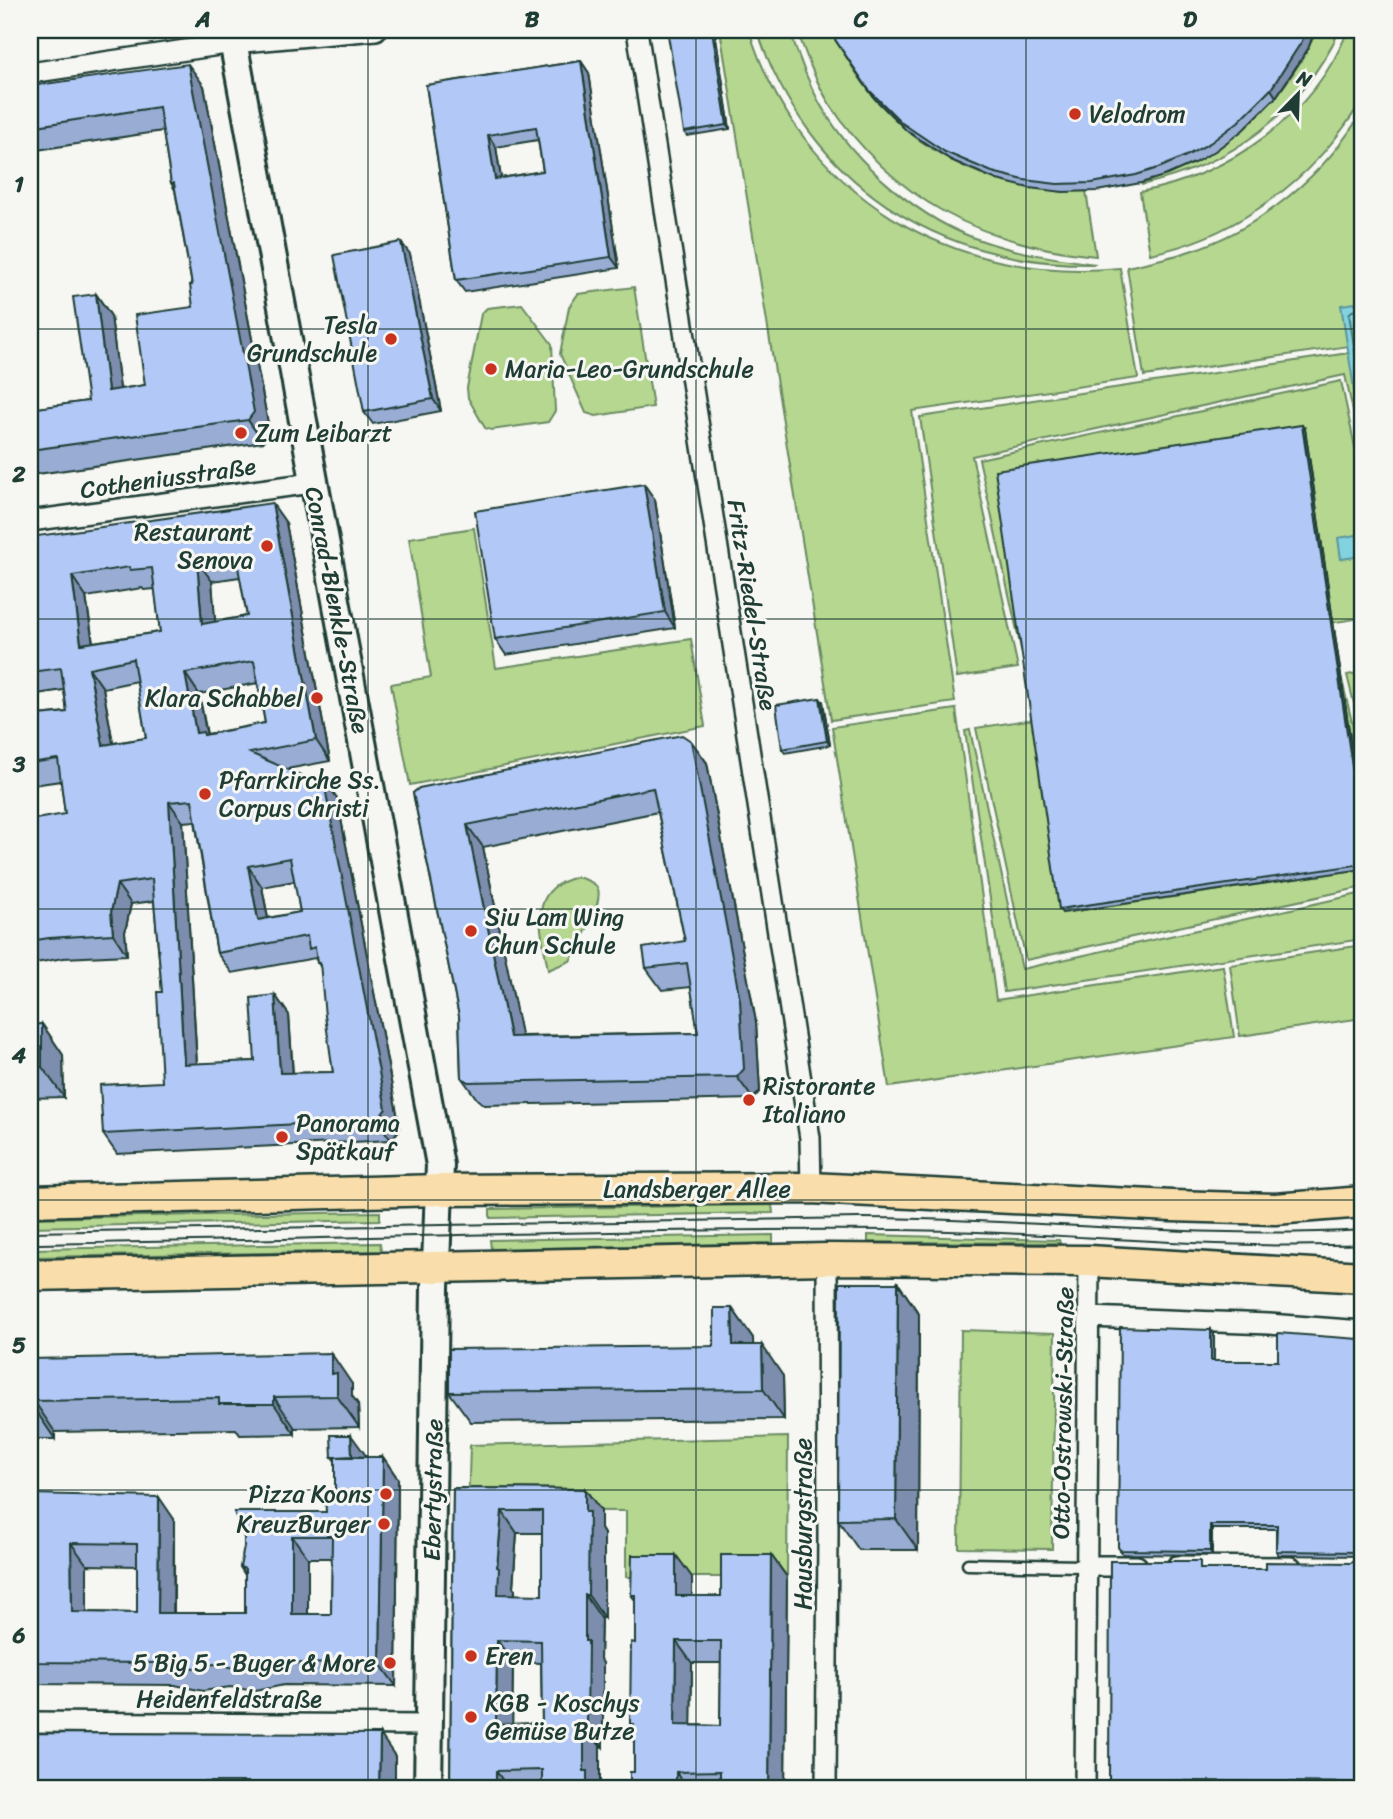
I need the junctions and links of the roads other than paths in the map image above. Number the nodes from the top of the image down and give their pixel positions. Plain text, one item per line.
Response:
1 (376, 30) edge
2 (637, 30) edge
3 (232, 36) edge
4 (30, 73) edge
5 (312, 483) junction
6 (30, 521) edge
7 (811, 1188) junction
8 (440, 1190) junction
9 (30, 1200) edge
10 (1363, 1202) edge
11 (827, 1259) junction
12 (1089, 1261) junction
13 (438, 1266) junction
14 (30, 1275) edge
15 (1363, 1277) edge
16 (1089, 1317) junction
17 (1363, 1331) edge
18 (968, 1564) dead end
19 (1085, 1566) junction
20 (1310, 1568) edge
21 (30, 1722) edge
22 (428, 1725) junction
23 (428, 1789) edge
24 (826, 1789) edge
25 (1085, 1789) edge

1 - 3 street
2 - 7 street, Fritz-Riedel-Straße
3 - 4 street
3 - 5 street, Conrad-Blenkle-Straße
5 - 6 street, Cotheniusstraße
5 - 8 street, Conrad-Blenkle-Straße
7 - 8 main road, Landsberger Allee
7 - 10 main road, Landsberger Allee
8 - 9 main road, Landsberger Allee
8 - 13 street, Ebertystraße
11 - 12 main road
11 - 13 main road
11 - 24 street, Hausburgstraße
12 - 15 main road
12 - 16 street, Otto-Ostrowski-Straße
13 - 14 main road
13 - 22 street, Ebertystraße
16 - 17 street
16 - 19 street, Otto-Ostrowski-Straße
18 - 19 lane
19 - 20 street, Otto-Ostrowski-Straße
19 - 25 street, Otto-Ostrowski-Straße
21 - 22 street, Heidenfeldstraße
22 - 23 street, Ebertystraße

